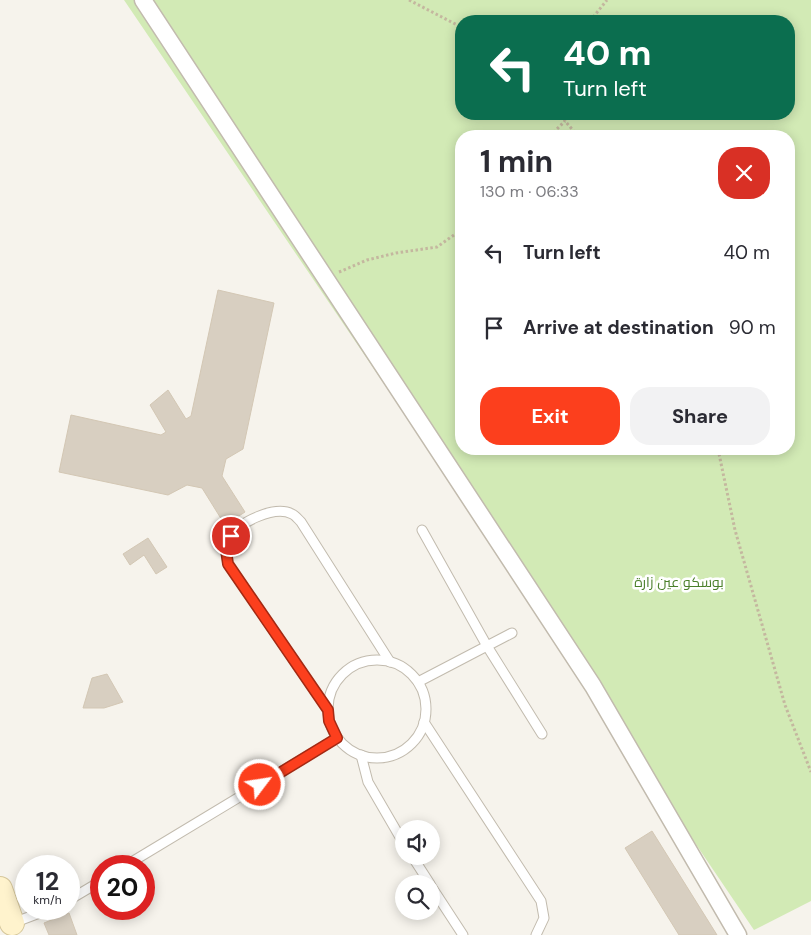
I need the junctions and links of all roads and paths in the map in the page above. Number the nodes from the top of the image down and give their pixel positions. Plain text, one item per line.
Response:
1 (143, 0) edge
2 (409, 0) edge
3 (607, 0) edge
4 (595, 15) edge
5 (455, 24) edge
6 (566, 121) joint
7 (556, 130) edge
8 (573, 130) edge
9 (455, 234) edge
10 (326, 277) junction
11 (719, 455) edge
12 (422, 530) dead end
13 (512, 633) dead end
14 (487, 646) junction
15 (390, 662) junction
16 (418, 682) junction
17 (328, 710) junction
18 (424, 722) junction
19 (542, 734) dead end
20 (337, 738) junction
21 (361, 755) junction
22 (811, 772) edge
23 (395, 828) edge
24 (143, 855) edge
25 (0, 889) edge
26 (440, 900) edge
27 (23, 920) edge
28 (6, 927) edge
29 (463, 935) edge
30 (536, 935) edge
31 (738, 935) edge

1 - 10 street
2 - 5 path
3 - 4 path
6 - 7 path
6 - 8 path
9 - 10 path
10 - 31 street
11 - 22 path
12 - 14 lane
13 - 14 lane
14 - 16 lane
14 - 19 lane
15 - 16 lane
15 - 17 lane
15 - 17 lane
16 - 18 lane
17 - 20 lane
18 - 21 lane
18 - 30 lane
20 - 21 lane
20 - 24 lane
21 - 23 lane
25 - 28 main road
26 - 29 lane
27 - 28 lane

